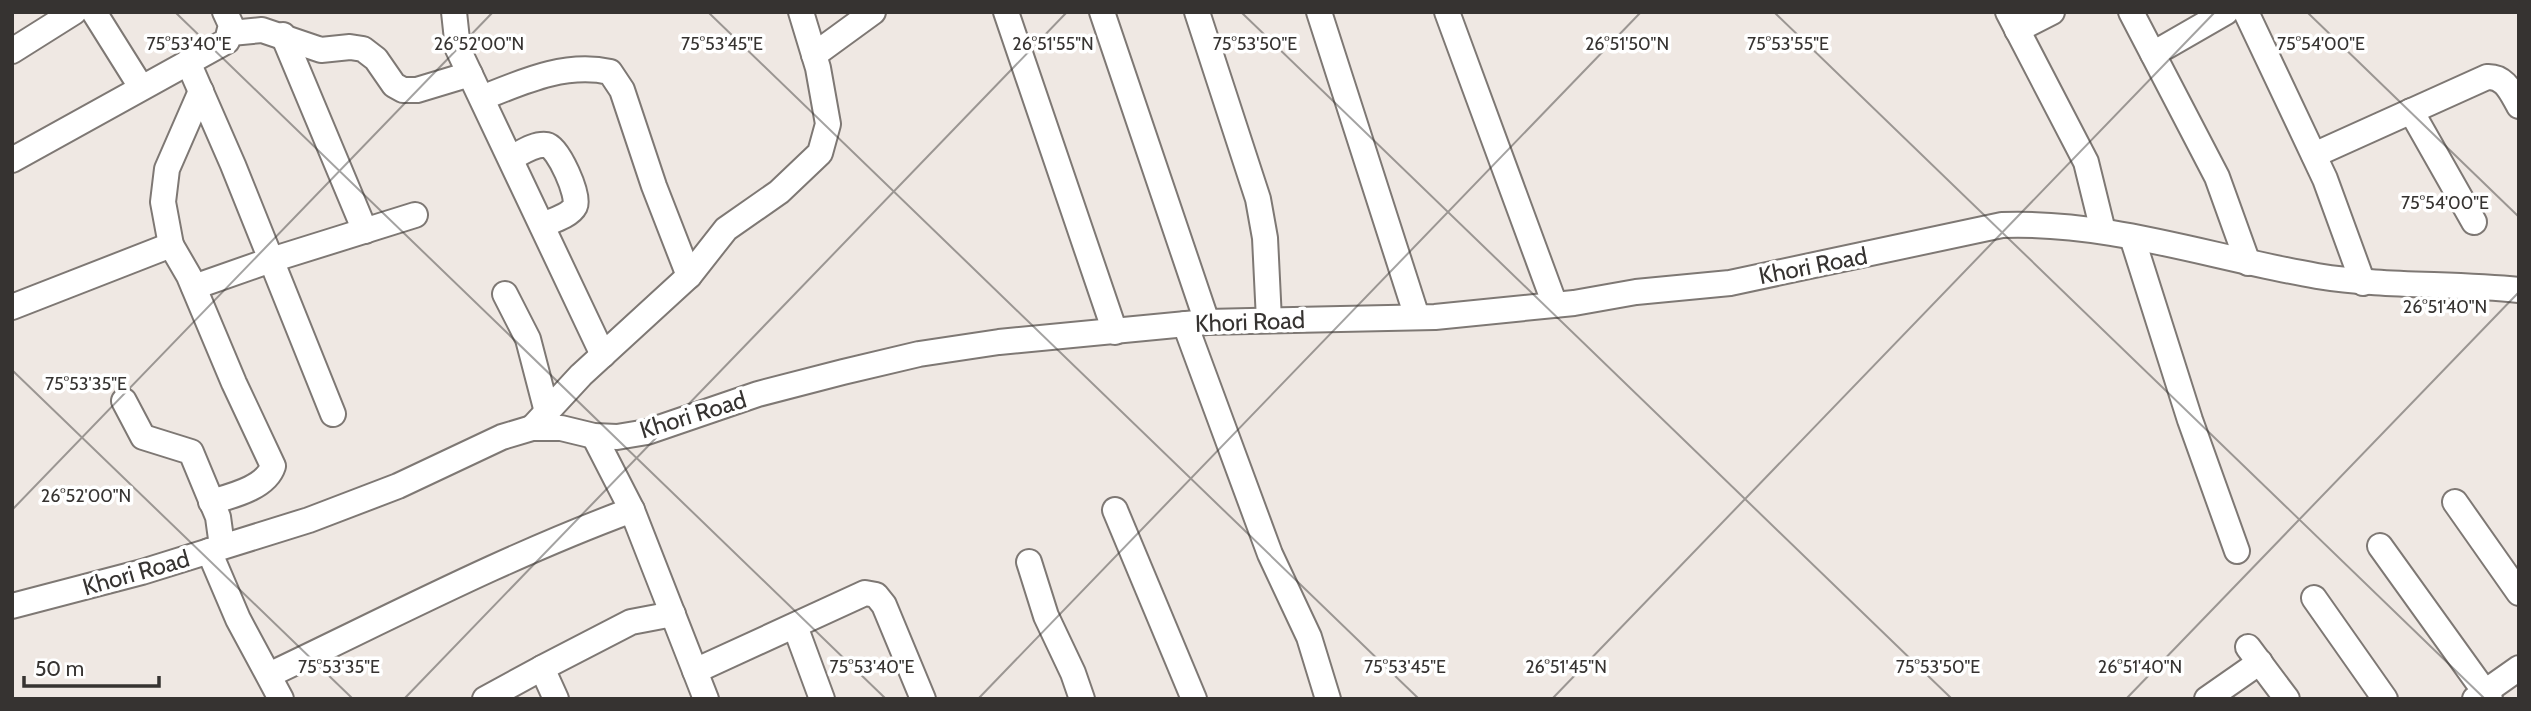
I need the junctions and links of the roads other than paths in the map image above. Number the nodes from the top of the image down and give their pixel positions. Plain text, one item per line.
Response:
1 (74, 12) edge
2 (94, 12) edge
3 (454, 12) edge
4 (801, 12) edge
5 (873, 12) edge
6 (1006, 12) edge
7 (1102, 12) edge
8 (1197, 12) edge
9 (1319, 12) edge
10 (1447, 12) edge
11 (2052, 12) edge
12 (2131, 12) edge
13 (2226, 12) edge
14 (2246, 12) edge
15 (2013, 21) edge
16 (228, 22) edge
17 (283, 35) junction
18 (12, 51) edge
19 (2153, 54) junction
20 (814, 55) junction
21 (188, 62) junction
22 (470, 74) junction
23 (141, 87) junction
24 (201, 91) junction
25 (482, 98) junction
26 (2519, 106) edge
27 (2411, 111) junction
28 (2314, 155) junction
29 (511, 158) junction
30 (12, 160) edge
31 (415, 215) dead end
32 (2474, 222) dead end
33 (542, 225) junction
34 (2103, 230) junction
35 (365, 231) junction
36 (2132, 237) junction
37 (171, 245) junction
38 (271, 260) junction
39 (2248, 263) junction
40 (689, 276) junction
41 (2363, 283) junction
42 (194, 288) junction
43 (2519, 290) edge
44 (505, 294) dead end
45 (1555, 305) junction
46 (12, 307) edge
47 (1417, 317) junction
48 (1269, 320) junction
49 (1196, 323) junction
50 (1115, 332) junction
51 (603, 355) junction
52 (124, 401) dead end
53 (333, 414) dead end
54 (539, 420) junction
55 (594, 436) junction
56 (211, 502) junction
57 (2455, 502) dead end
58 (632, 510) junction
59 (1115, 510) dead end
60 (2381, 546) dead end
61 (216, 548) junction
62 (2237, 551) dead end
63 (1029, 562) dead end
64 (2519, 593) edge
65 (2314, 598) dead end
66 (12, 606) edge
67 (673, 614) junction
68 (795, 626) junction
69 (542, 668) junction
70 (2519, 668) edge
71 (695, 671) junction
72 (269, 675) junction
73 (2483, 697) edge
74 (281, 699) edge
75 (485, 699) edge
76 (556, 699) edge
77 (706, 699) edge
78 (822, 699) edge
79 (923, 699) edge
80 (1082, 699) edge
81 (1194, 699) edge
82 (1328, 699) edge
83 (2207, 699) edge
84 (2287, 699) edge
85 (2385, 699) edge

1 - 18 street
2 - 23 street
3 - 22 street
4 - 20 street
5 - 20 street
6 - 50 street
7 - 49 street
8 - 48 street
9 - 47 street
10 - 45 street
11 - 15 street
12 - 19 street
13 - 19 street
14 - 28 street
15 - 34 street
16 - 17 street
16 - 21 street
17 - 22 street
17 - 35 street
19 - 39 street
20 - 40 street
21 - 23 street
21 - 24 street
22 - 25 street
23 - 30 street
24 - 37 street
24 - 38 street
25 - 29 street
25 - 40 street
26 - 27 street
27 - 28 street
27 - 32 street
28 - 41 street
29 - 33 street
29 - 33 street
31 - 35 street
33 - 51 street
34 - 36 street, Khori Road
34 - 45 street, Khori Road
35 - 38 street
36 - 39 street, Khori Road
36 - 62 street
37 - 42 street
37 - 46 street
38 - 42 street
38 - 53 street
39 - 41 street, Khori Road
40 - 51 street
41 - 43 street, Khori Road
42 - 56 street
44 - 54 street
45 - 47 street, Khori Road
47 - 48 street, Khori Road
48 - 49 street, Khori Road
49 - 50 street, Khori Road
49 - 82 street
50 - 55 street, Khori Road
51 - 54 street
52 - 56 street
54 - 55 street, Khori Road
54 - 61 street, Khori Road
55 - 58 street
56 - 61 street
57 - 64 street
58 - 67 street
58 - 72 street
59 - 81 street
60 - 73 street
61 - 66 street, Khori Road
61 - 72 street
63 - 80 street
65 - 85 street
67 - 69 street
67 - 71 street
68 - 71 street
68 - 78 street
68 - 79 street
69 - 75 street
69 - 76 street
70 - 73 street
71 - 77 street
72 - 74 street
83 - 84 street

